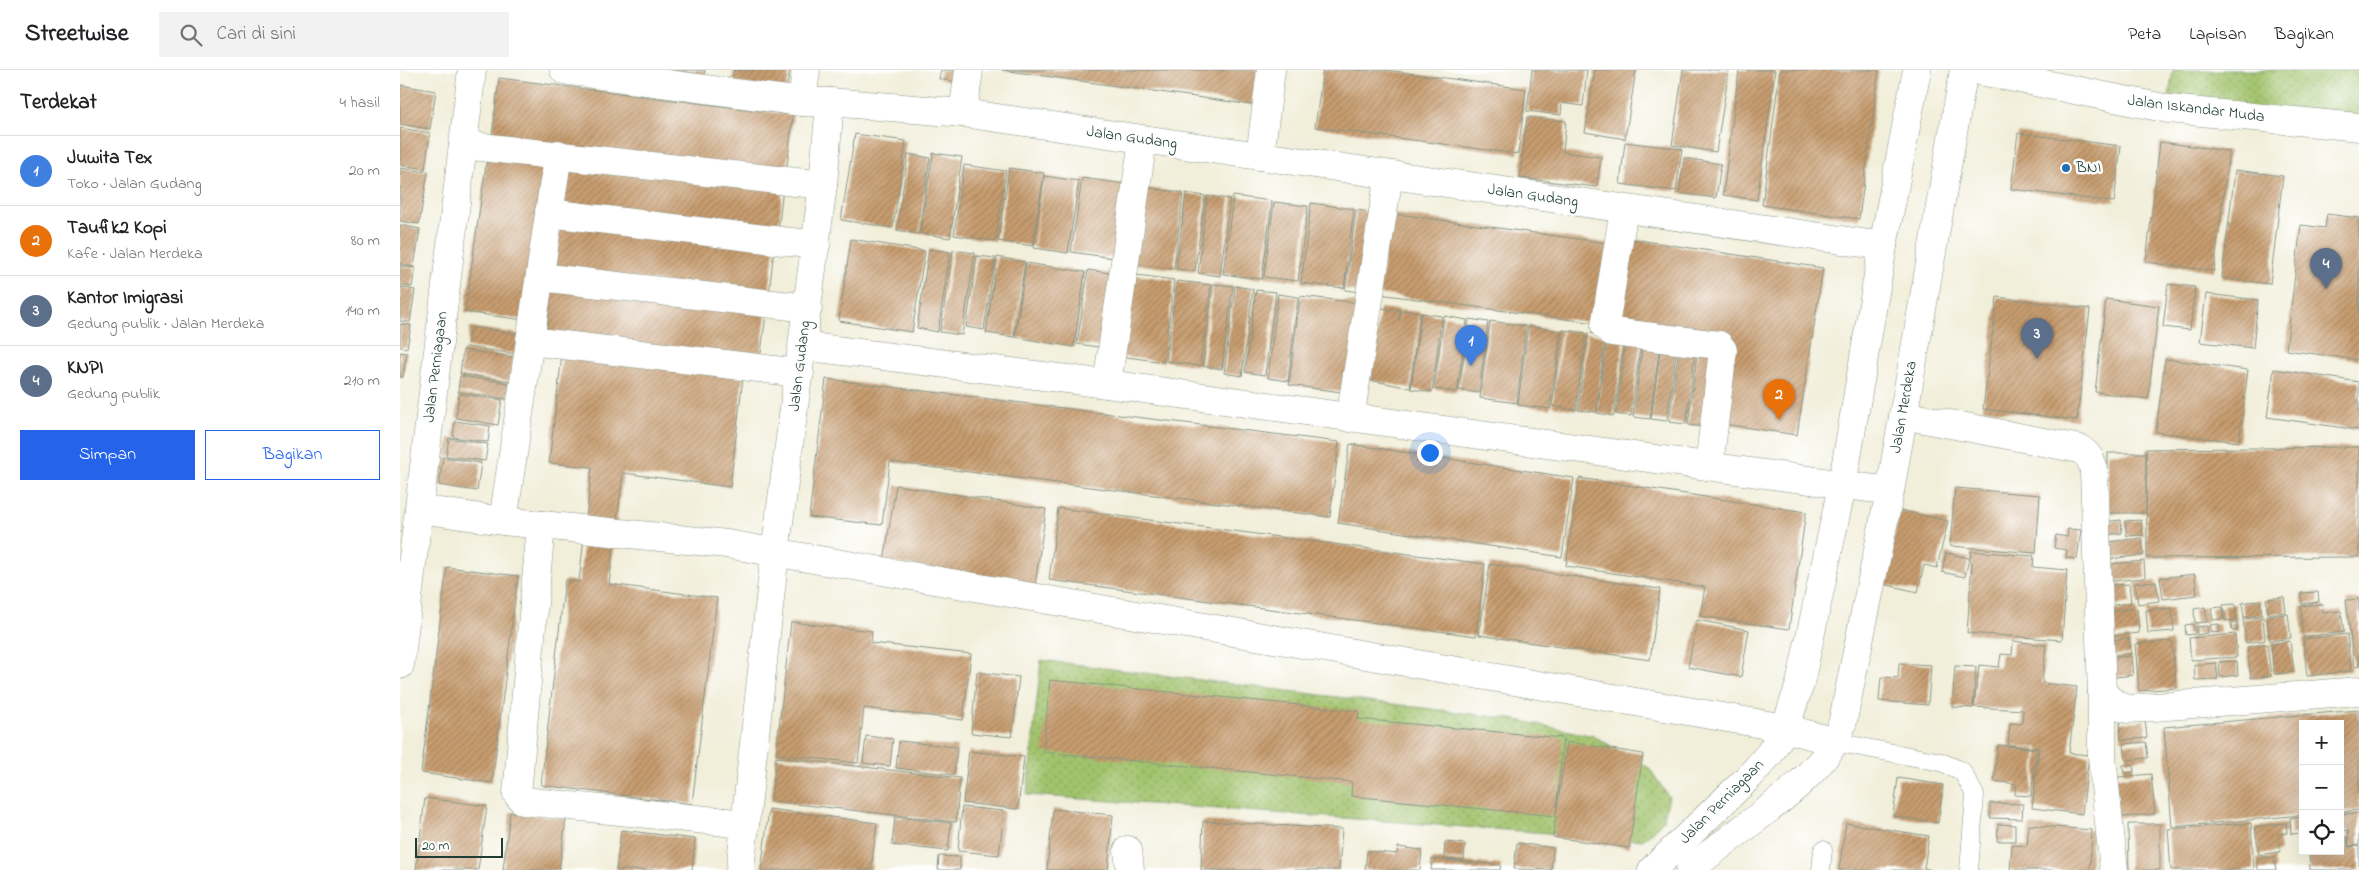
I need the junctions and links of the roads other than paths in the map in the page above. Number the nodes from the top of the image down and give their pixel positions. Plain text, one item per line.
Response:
1 (472, 70) edge
2 (564, 70) edge
3 (569, 70) edge
4 (806, 70) edge
5 (969, 70) edge
6 (1271, 70) edge
7 (1917, 70) edge
8 (1964, 70) edge
9 (1975, 70) edge
10 (638, 75) edge
11 (717, 80) edge
12 (802, 102) junction
13 (830, 102) junction
14 (963, 113) junction
15 (2359, 127) edge
16 (1143, 140) junction
17 (463, 145) junction
18 (558, 154) junction
19 (1260, 156) junction
20 (1389, 175) junction
21 (823, 185) junction
22 (1624, 209) junction
23 (549, 213) junction
24 (816, 244) junction
25 (1883, 246) junction
26 (540, 276) junction
27 (808, 308) junction
28 (530, 341) junction
29 (803, 346) junction
30 (800, 374) junction
31 (1107, 384) junction
32 (1903, 415) junction
33 (1350, 418) junction
34 (1709, 466) junction
35 (1842, 486) junction
36 (1890, 491) junction
37 (419, 509) junction
38 (503, 521) junction
39 (542, 525) junction
40 (407, 543) edge
41 (775, 553) junction
42 (400, 665) edge
43 (2359, 691) edge
44 (2102, 693) junction
45 (1785, 728) junction
46 (1835, 742) junction
47 (745, 824) junction
48 (1823, 850) dead end
49 (740, 870) edge
50 (1652, 870) edge
51 (1690, 870) edge
52 (1822, 870) edge
53 (1969, 870) edge
54 (2114, 870) edge

1 - 17 street, Jalan Perniagaan
2 - 3 street
3 - 10 street
4 - 12 street
5 - 14 street
6 - 19 street
7 - 25 street
8 - 32 street, Jalan Merdeka
9 - 15 street, Jalan Iskandar Muda
10 - 11 street
11 - 12 street
12 - 13 street
13 - 14 street, Jalan Gudang
13 - 21 street, Jalan Gudang
14 - 16 street, Jalan Gudang
16 - 19 street, Jalan Gudang
16 - 31 street
17 - 18 street
17 - 37 street, Jalan Perniagaan
18 - 21 street
18 - 23 street
19 - 20 street, Jalan Gudang
20 - 22 street, Jalan Gudang
20 - 33 street
21 - 24 street, Jalan Gudang
22 - 25 street, Jalan Gudang
22 - 34 street
23 - 24 street
23 - 26 street
24 - 27 street, Jalan Gudang
25 - 35 street
26 - 27 street
26 - 28 street
27 - 29 street, Jalan Gudang
28 - 30 street
28 - 38 street
29 - 30 street, Jalan Gudang
29 - 31 street
30 - 41 street, Jalan Gudang
31 - 33 street
32 - 36 street, Jalan Merdeka
32 - 44 street
33 - 34 street
34 - 35 street
35 - 36 street
35 - 45 street
36 - 46 street, Jalan Merdeka
37 - 38 street
37 - 40 street, Jalan Perniagaan
38 - 39 street
39 - 41 street
39 - 47 street
40 - 42 street, Jalan Perniagaan
41 - 45 street
41 - 47 street, Jalan Gudang
43 - 44 street
44 - 54 street
45 - 46 street
45 - 50 street, Jalan Perniagaan
46 - 51 street, Jalan Perniagaan
46 - 53 lane
47 - 49 street, Jalan Gudang
48 - 52 lane

